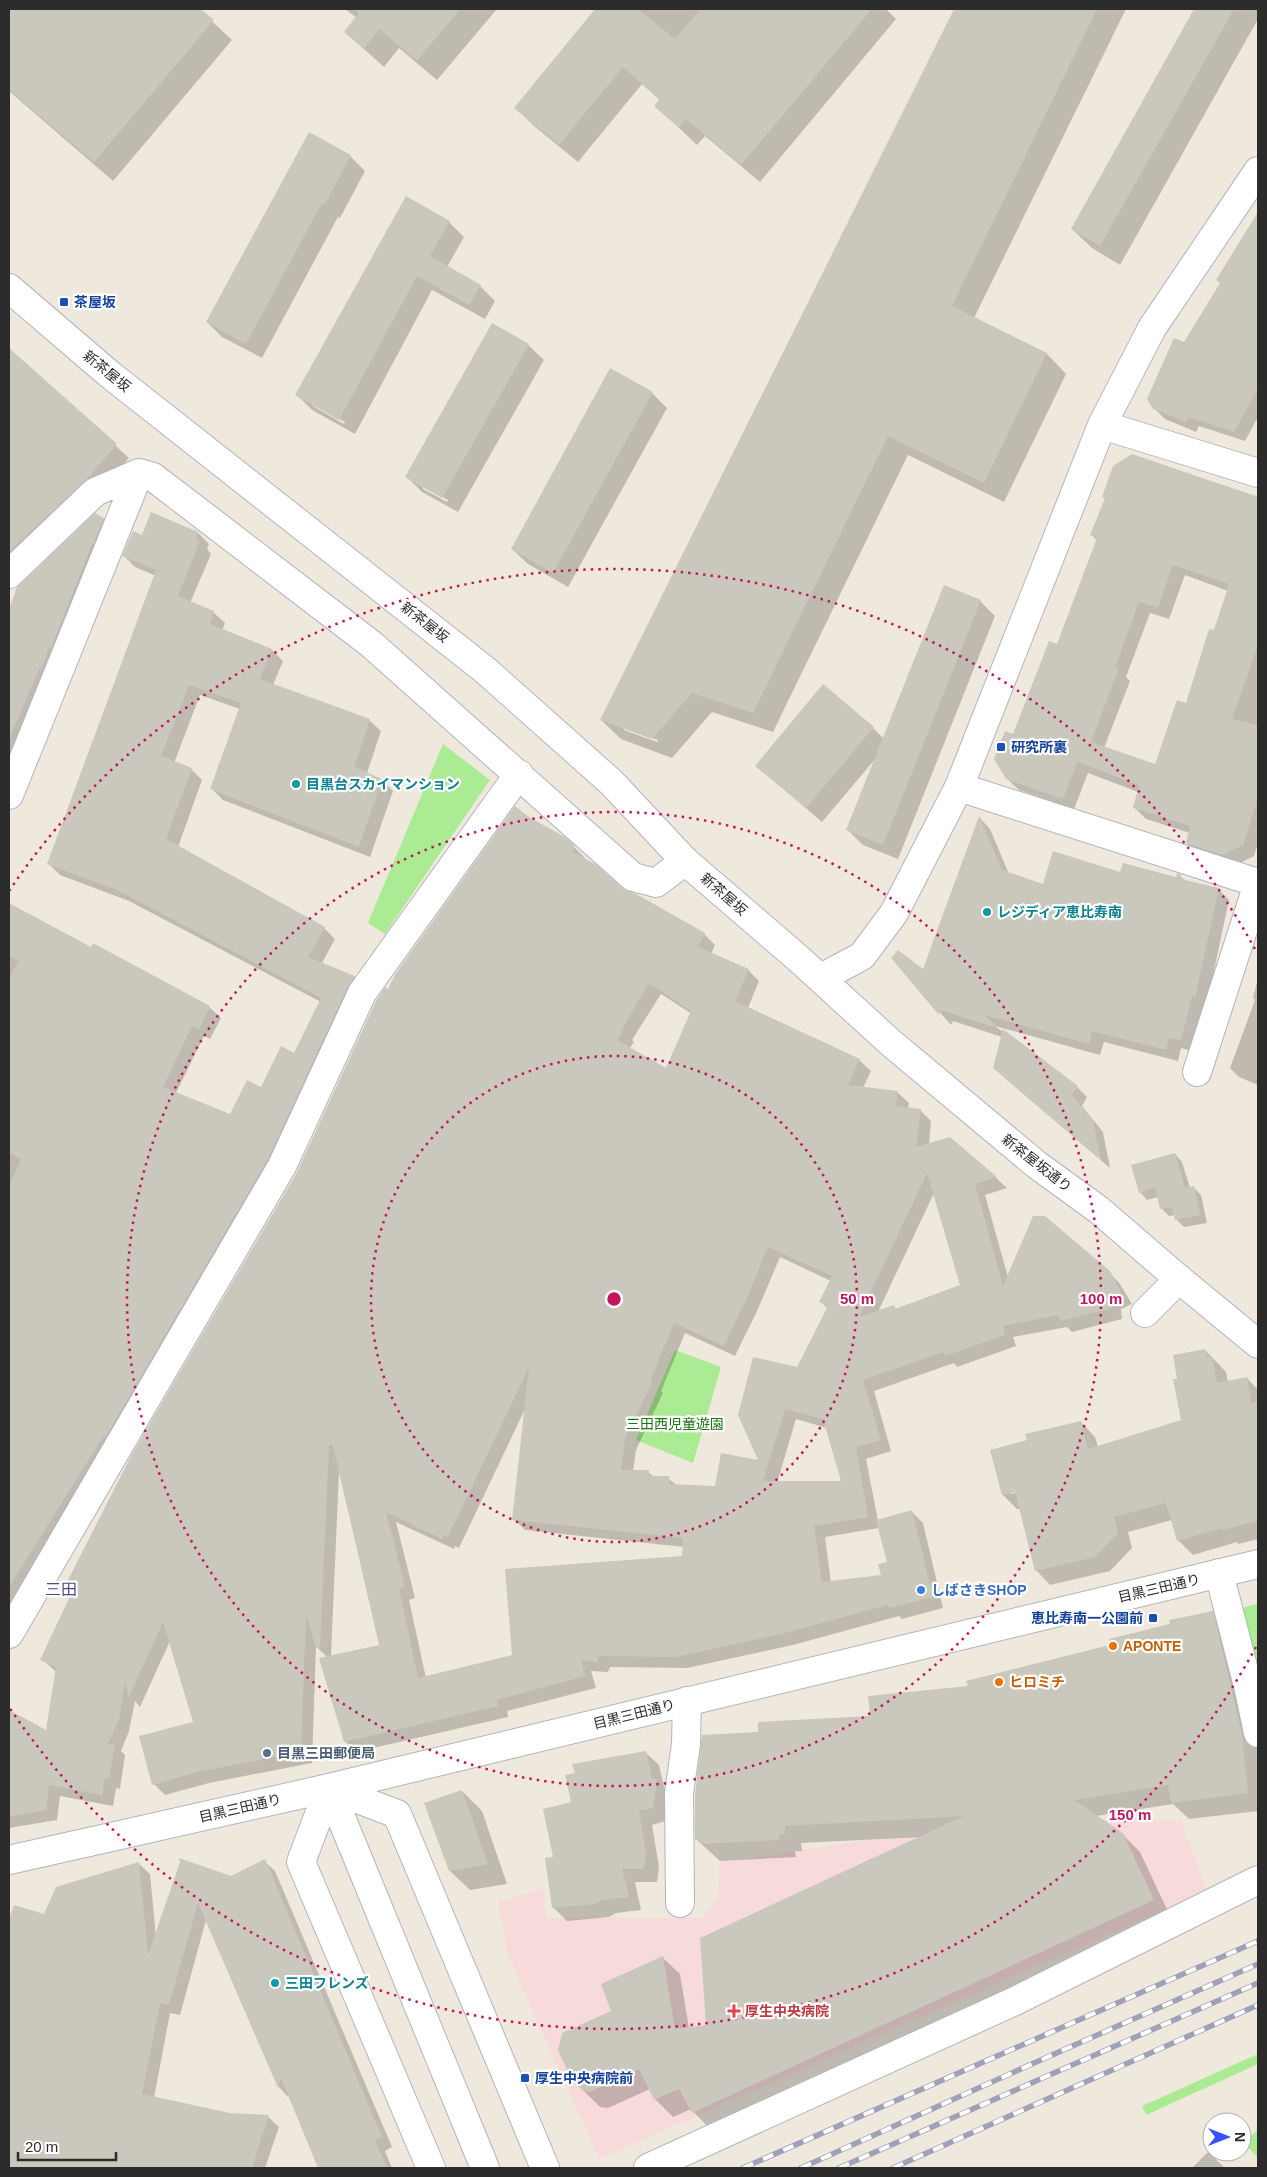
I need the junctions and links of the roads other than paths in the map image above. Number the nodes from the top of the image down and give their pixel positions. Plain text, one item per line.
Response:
1 (1258, 171) edge
2 (9, 288) edge
3 (1102, 425) junction
4 (139, 473) junction
5 (1258, 473) edge
6 (9, 574) edge
7 (519, 774) junction
8 (959, 787) junction
9 (9, 795) edge
10 (685, 861) junction
11 (1258, 884) edge
12 (821, 978) junction
13 (1197, 1072) dead end
14 (1179, 1280) junction
15 (1145, 1313) dead end
16 (1258, 1344) edge
17 (1258, 1564) edge
18 (1219, 1573) junction
19 (9, 1634) edge
20 (687, 1701) junction
21 (1258, 1733) edge
22 (330, 1788) junction
23 (9, 1860) edge
24 (1258, 1880) edge
25 (680, 1903) dead end
26 (431, 2168) edge
27 (485, 2168) edge
28 (544, 2168) edge
29 (648, 2168) edge

1 - 3 street
2 - 10 street, 新茶屋坂
3 - 5 street
3 - 8 street
4 - 6 street
4 - 7 street
4 - 9 street
7 - 10 street
7 - 19 street
8 - 11 street
8 - 12 street
10 - 12 street, 新茶屋坂
11 - 13 street
12 - 14 street, 新茶屋坂通り
14 - 15 street
14 - 16 street, 新茶屋坂通り
17 - 18 street, 目黒三田通り
18 - 20 street, 目黒三田通り
18 - 21 street
20 - 22 street, 目黒三田通り
20 - 25 street
22 - 23 street, 目黒三田通り
22 - 26 street
22 - 27 street
22 - 28 street
24 - 29 street

